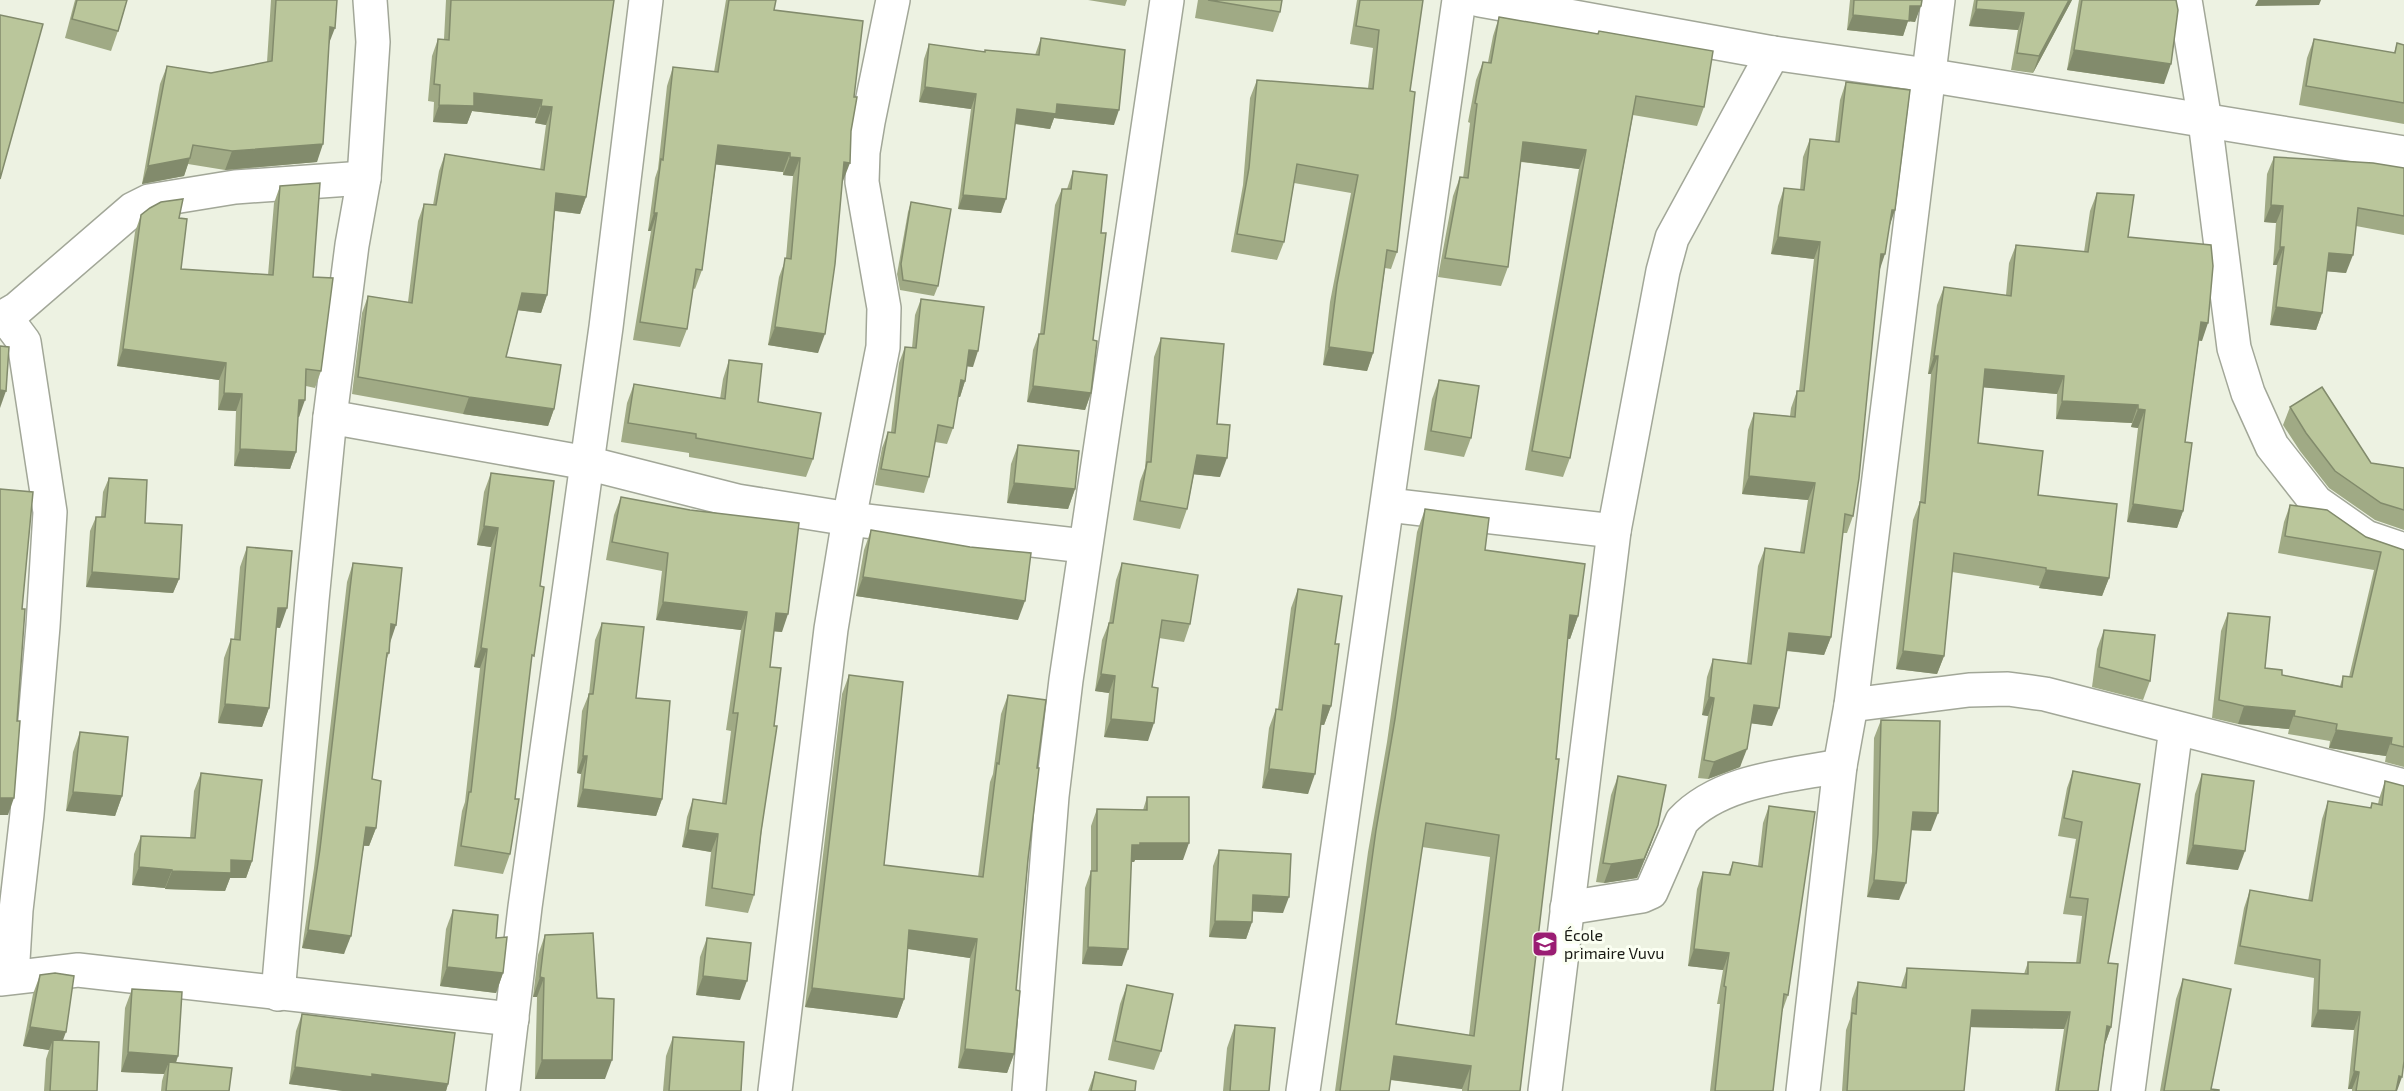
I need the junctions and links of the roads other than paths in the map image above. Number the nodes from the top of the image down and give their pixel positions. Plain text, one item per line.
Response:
1 (370, 0) edge
2 (646, 0) edge
3 (893, 0) edge
4 (1167, 0) edge
5 (1459, 0) edge
6 (1480, 0) edge
7 (1938, 0) edge
8 (2185, 0) edge
9 (1773, 53) junction
10 (1927, 75) junction
11 (2205, 121) junction
12 (2404, 153) edge
13 (364, 178) junction
14 (0, 318) edge
15 (330, 417) junction
16 (587, 463) junction
17 (1388, 505) junction
18 (849, 519) junction
19 (1614, 531) junction
20 (1084, 546) junction
21 (2404, 550) edge
22 (1851, 705) junction
23 (2176, 728) junction
24 (1840, 766) junction
25 (2404, 786) edge
26 (1567, 909) junction
27 (6, 978) edge
28 (278, 994) junction
29 (512, 1019) junction
30 (503, 1091) edge
31 (775, 1091) edge
32 (1029, 1091) edge
33 (1303, 1091) edge
34 (1545, 1091) edge
35 (1803, 1091) edge
36 (2128, 1091) edge

1 - 13 street
2 - 16 street
3 - 18 street
4 - 20 street
5 - 17 street
6 - 9 street
7 - 10 street
8 - 11 street
9 - 10 street
9 - 19 street
10 - 11 street
10 - 22 street
11 - 12 street
11 - 21 street
13 - 14 street
13 - 15 street
14 - 27 street
15 - 16 street
15 - 28 street
16 - 18 street
16 - 29 street
17 - 19 street
17 - 33 street
18 - 20 street
18 - 31 street
19 - 26 street
20 - 32 street
22 - 23 street
22 - 24 street
23 - 25 street
23 - 36 street
24 - 26 street
24 - 35 street
26 - 34 street
27 - 28 street
28 - 29 street
29 - 30 street

